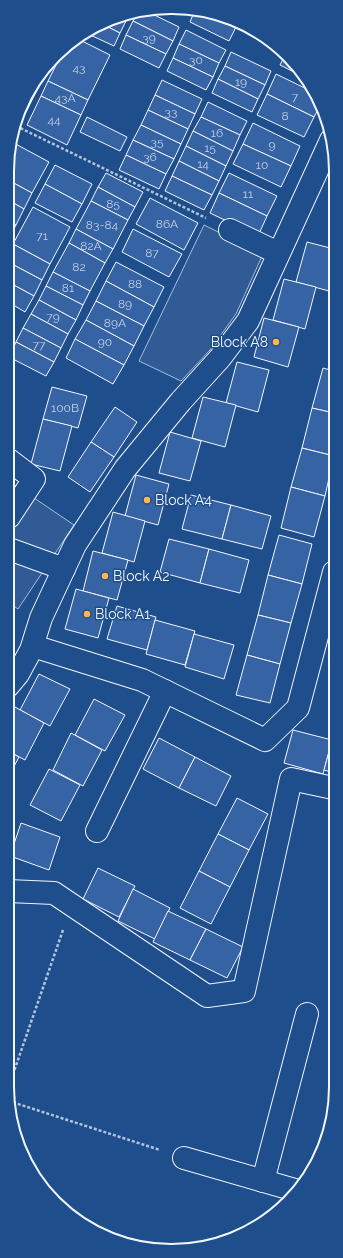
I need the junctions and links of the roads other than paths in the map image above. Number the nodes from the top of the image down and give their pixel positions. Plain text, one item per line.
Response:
1 (327, 148) edge
2 (230, 230) road end
3 (278, 253) junction
4 (14, 464) edge
5 (14, 509) edge
6 (14, 551) edge
7 (64, 569) junction
8 (329, 591) edge
9 (33, 646) junction
10 (14, 679) edge
11 (165, 691) junction
12 (329, 787) edge
13 (97, 831) dead end
14 (14, 891) edge
15 (307, 1014) dead end
16 (184, 1158) road end
17 (263, 1181) junction
18 (291, 1189) edge

1 - 3 street
2 - 3 street
3 - 7 street
4 - 5 street
6 - 7 street
7 - 9 street
8 - 11 street
9 - 10 street
9 - 11 street
11 - 13 street
12 - 14 street
15 - 17 street
16 - 17 street
17 - 18 street

